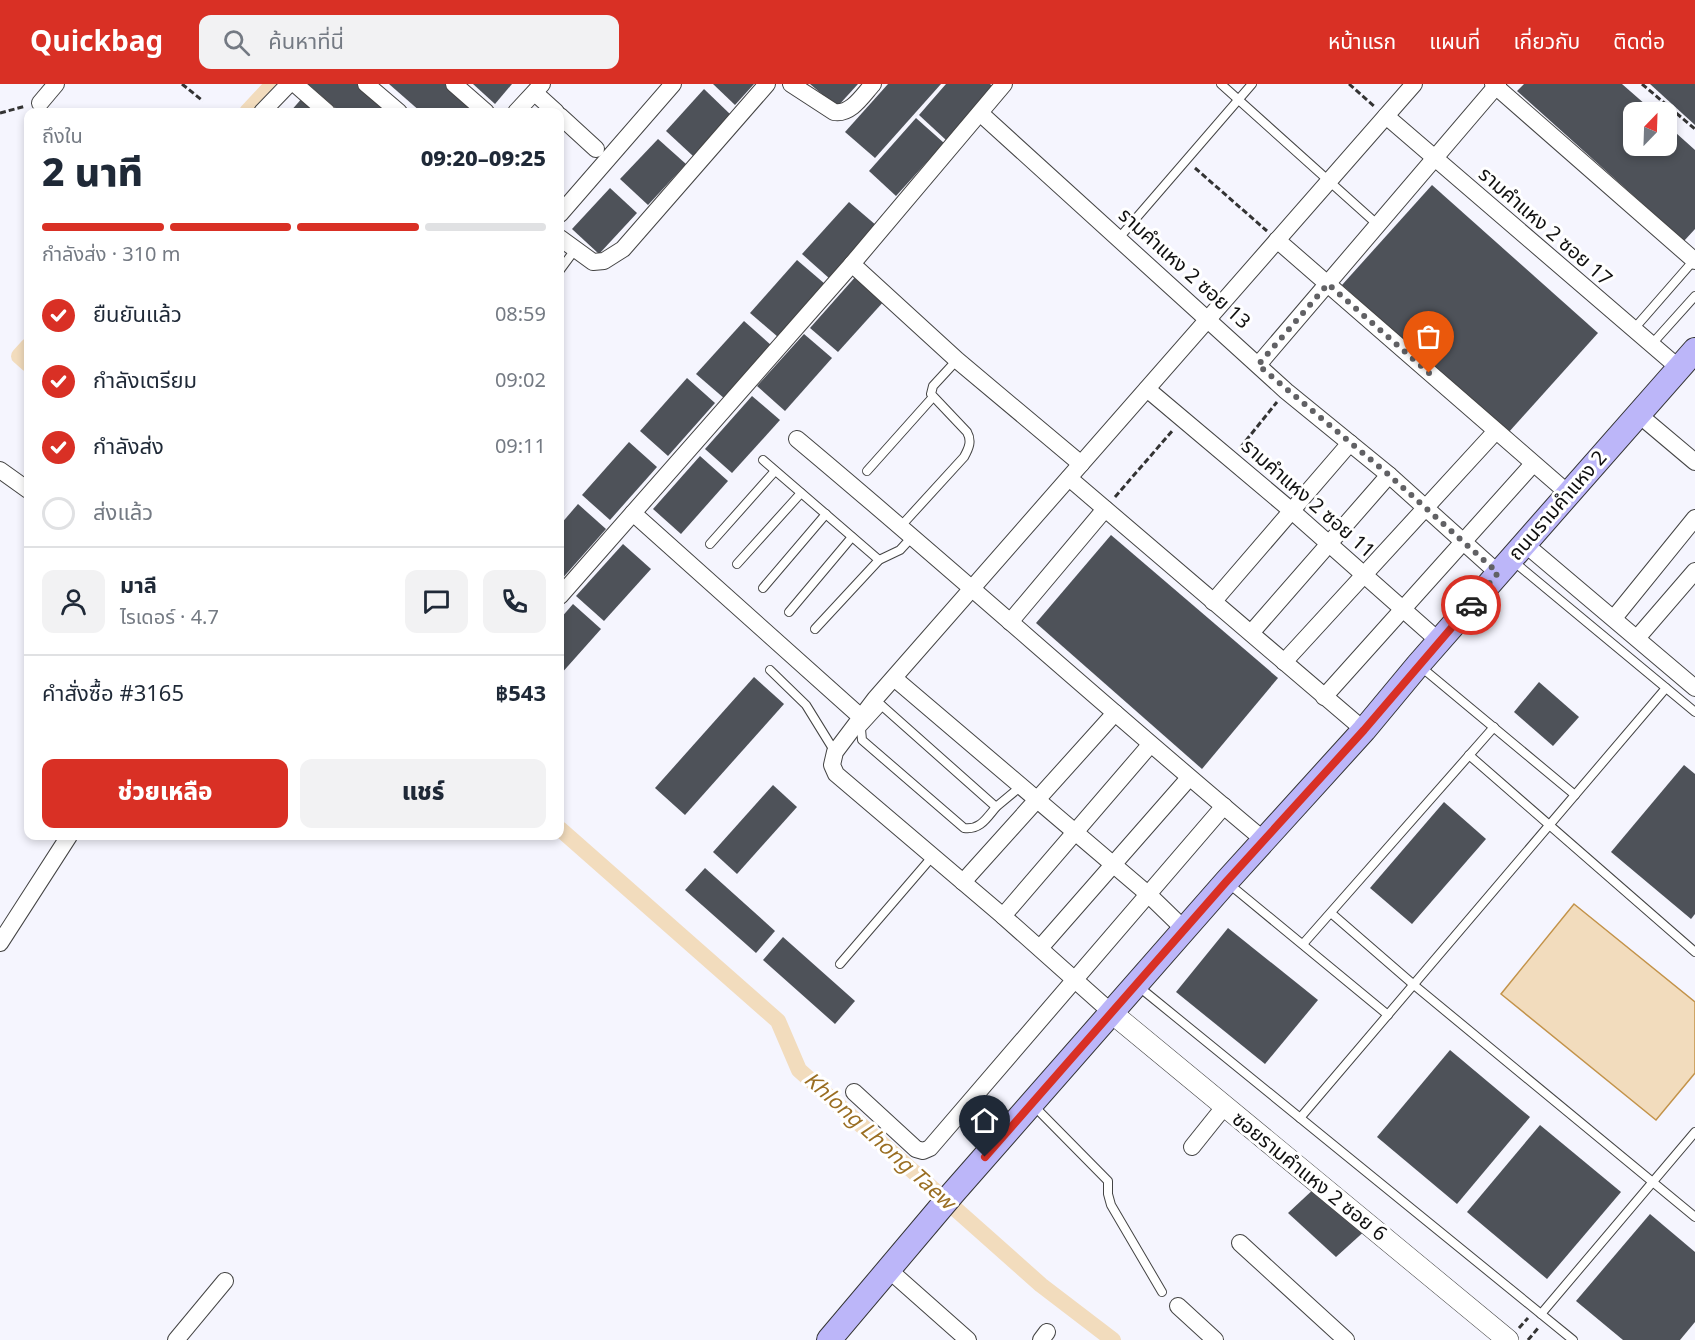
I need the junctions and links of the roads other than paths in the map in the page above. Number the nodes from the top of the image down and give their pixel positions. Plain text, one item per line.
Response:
1 (56, 84) edge
2 (289, 84) edge
3 (295, 84) edge
4 (366, 84) edge
5 (454, 84) edge
6 (673, 84) edge
7 (767, 84) edge
8 (791, 84) edge
9 (873, 84) edge
10 (1005, 84) edge
11 (1221, 84) edge
12 (1252, 84) edge
13 (1414, 84) edge
14 (1495, 85) edge
15 (538, 88) edge
16 (1238, 100) junction
17 (40, 102) road end
18 (266, 108) edge
19 (322, 108) edge
20 (394, 108) edge
21 (481, 108) edge
22 (520, 108) edge
23 (553, 108) edge
24 (980, 113) junction
25 (1386, 116) junction
26 (564, 120) edge
27 (596, 149) dead end
28 (1435, 159) junction
29 (1329, 181) junction
30 (564, 209) edge
31 (1378, 225) junction
32 (1119, 238) junction
33 (1277, 240) junction
34 (564, 242) edge
35 (574, 251) junction
36 (1695, 260) edge
37 (852, 264) junction
38 (564, 265) edge
39 (1328, 284) junction
40 (1695, 296) edge
41 (1208, 319) junction
42 (1633, 331) junction
43 (1651, 345) junction
44 (1695, 350) edge
45 (957, 360) junction
46 (1258, 365) junction
47 (1679, 368) junction
48 (1147, 389) junction
49 (933, 397) junction
50 (1638, 414) junction
51 (1496, 432) junction
52 (797, 439) dead end
53 (1350, 443) junction
54 (764, 460) dead end
55 (1695, 462) edge
56 (1081, 464) junction
57 (1533, 464) junction
58 (0, 470) edge
59 (776, 471) junction
60 (867, 471) dead end
61 (1389, 475) junction
62 (1069, 478) junction
63 (24, 487) edge
64 (801, 493) junction
65 (1569, 494) junction
66 (1424, 507) junction
67 (1105, 509) junction
68 (1293, 512) junction
69 (633, 513) junction
70 (826, 514) junction
71 (1695, 518) edge
72 (907, 531) junction
73 (852, 537) junction
74 (1462, 541) junction
75 (710, 544) dead end
76 (1329, 544) junction
77 (1512, 559) junction
78 (879, 560) junction
79 (737, 564) dead end
80 (1695, 571) edge
81 (1363, 574) junction
82 (763, 588) dead end
83 (973, 588) junction
84 (564, 591) edge
85 (1213, 602) junction
86 (1402, 608) junction
87 (789, 612) dead end
88 (1614, 618) junction
89 (1010, 622) junction
90 (815, 629) dead end
91 (1251, 633) junction
92 (1638, 637) junction
93 (1440, 642) junction
94 (1284, 662) junction
95 (1418, 665) junction
96 (770, 670) dead end
97 (894, 678) junction
98 (1665, 688) junction
99 (1695, 688) edge
100 (1324, 697) junction
101 (878, 703) junction
102 (1695, 712) edge
103 (1115, 713) junction
104 (862, 718) junction
105 (1494, 727) junction
106 (1364, 730) junction
107 (1150, 745) junction
108 (835, 752) junction
109 (1469, 755) junction
110 (1189, 778) junction
111 (1020, 787) junction
112 (1575, 795) junction
113 (1036, 801) junction
114 (1224, 806) junction
115 (996, 807) junction
116 (1550, 825) junction
117 (1076, 833) junction
118 (66, 840) edge
119 (1265, 841) junction
120 (932, 857) junction
121 (1111, 866) junction
122 (963, 882) junction
123 (1226, 882) junction
124 (1149, 895) junction
125 (1331, 913) junction
126 (1003, 916) junction
127 (1185, 929) junction
128 (0, 943) edge
129 (1303, 944) junction
130 (1040, 948) junction
131 (1695, 952) edge
132 (840, 964) dead end
133 (1075, 982) junction
134 (1414, 985) junction
135 (1140, 988) junction
136 (1112, 1013) junction
137 (1388, 1015) junction
138 (854, 1092) dead end
139 (1033, 1104) junction
140 (1224, 1107) junction
141 (1300, 1119) junction
142 (1695, 1132) edge
143 (1192, 1147) dead end
144 (1652, 1183) junction
145 (1695, 1217) edge
146 (1240, 1243) dead end
147 (889, 1270) junction
148 (225, 1281) dead end
149 (1162, 1292) dead end
150 (1178, 1306) dead end
151 (1541, 1314) junction
152 (1511, 1336) edge
153 (176, 1340) edge
154 (829, 1340) edge
155 (968, 1340) edge
156 (1215, 1340) edge
157 (1346, 1340) edge
158 (1573, 1340) edge

1 - 17 street
2 - 18 street
3 - 19 street
4 - 20 street
5 - 21 street
6 - 30 street
7 - 35 street
8 - 9 street
10 - 24 street
11 - 16 lane
12 - 16 lane
13 - 25 street
14 - 28 street
14 - 36 street
15 - 22 street
15 - 23 street
16 - 29 lane
16 - 32 lane
24 - 32 street, รามคำแหง 2 ซอย 13
24 - 37 street
25 - 28 street, รามคำแหง 2 ซอย 17
25 - 29 street
26 - 27 street
28 - 31 street
28 - 42 street, รามคำแหง 2 ซอย 17
29 - 31 lane
29 - 33 street
31 - 39 street
32 - 41 street, รามคำแหง 2 ซอย 13
33 - 39 street
33 - 41 street
34 - 35 street
35 - 38 lane
36 - 42 lane
37 - 45 street
37 - 69 street
39 - 46 street
39 - 51 street
40 - 43 lane
41 - 46 street, รามคำแหง 2 ซอย 13
41 - 48 street
42 - 43 street, รามคำแหง 2 ซอย 17
43 - 47 street, รามคำแหง 2 ซอย 17
44 - 47 main road, ถนนรามคำแหง 2
45 - 49 lane
45 - 56 street
46 - 53 street, รามคำแหง 2 ซอย 13
47 - 50 main road, ถนนรามคำแหง 2
48 - 56 street
48 - 68 street, รามคำแหง 2 ซอย 11
49 - 60 lane
49 - 72 lane
50 - 55 street
50 - 65 main road, ถนนรามคำแหง 2
51 - 57 street
51 - 66 street
52 - 72 street
53 - 61 street, รามคำแหง 2 ซอย 13
53 - 68 street
54 - 59 lane
56 - 62 street
57 - 65 street
57 - 74 street
58 - 63 street
59 - 64 lane
59 - 75 lane
61 - 66 street, รามคำแหง 2 ซอย 13
61 - 76 street
62 - 67 street
62 - 83 street
64 - 70 lane
64 - 79 lane
65 - 77 main road, ถนนรามคำแหง 2
66 - 74 street, รามคำแหง 2 ซอย 13
66 - 81 street
67 - 85 street
67 - 89 street
68 - 76 street, รามคำแหง 2 ซอย 11
68 - 85 street
69 - 84 street
69 - 104 street
70 - 73 lane
70 - 82 lane
71 - 88 street
72 - 78 lane
72 - 83 street
73 - 78 lane
73 - 87 lane
74 - 77 street, รามคำแหง 2 ซอย 13
74 - 86 street
76 - 81 street, รามคำแหง 2 ซอย 11
76 - 91 street
77 - 88 street, รามคำแหง 2 ซอย 13
77 - 93 main road, ถนนรามคำแหง 2
77 - 98 lane
78 - 90 lane
80 - 92 street
81 - 86 street, รามคำแหง 2 ซอย 11
81 - 94 street
83 - 89 street
83 - 97 street
85 - 91 street
86 - 93 street, รามคำแหง 2 ซอย 11
86 - 100 street
88 - 92 street, รามคำแหง 2 ซอย 13
89 - 103 street
91 - 94 street
92 - 99 street, รามคำแหง 2 ซอย 13
93 - 95 main road, ถนนรามคำแหง 2
94 - 100 street
95 - 105 lane
95 - 106 main road, ถนนรามคำแหง 2
96 - 108 lane
97 - 101 street
97 - 111 street
98 - 102 lane
98 - 112 lane
100 - 106 street
101 - 104 street
101 - 115 lane
101 - 115 lane
103 - 107 street
103 - 113 street
104 - 108 street
105 - 109 lane
105 - 112 lane
106 - 119 main road, ถนนรามคำแหง 2
107 - 110 street
107 - 117 street
108 - 120 street
109 - 116 lane
109 - 125 lane
110 - 114 street
110 - 121 street
111 - 113 street
111 - 115 lane
112 - 116 lane
113 - 117 street
113 - 122 street
114 - 119 street
114 - 124 street
116 - 131 lane
116 - 134 lane
117 - 121 street
117 - 126 street
118 - 128 street
119 - 123 main road, ถนนรามคำแหง 2
120 - 122 street
120 - 132 lane
121 - 124 street
121 - 130 street
122 - 126 street
123 - 127 main road, ถนนรามคำแหง 2
123 - 129 lane
124 - 127 street
124 - 133 street
125 - 129 lane
125 - 134 lane
126 - 130 street
127 - 135 main road, ถนนรามคำแหง 2
129 - 137 lane
130 - 133 street
133 - 136 street
133 - 138 street
134 - 137 lane
134 - 144 lane
135 - 136 main road, ถนนรามคำแหง 2
135 - 141 lane
136 - 139 main road, ถนนรามคำแหง 2
136 - 140 street, ซอยรามคำแหง 2 ซอย 6
137 - 141 lane
139 - 147 main road, ถนนรามคำแหง 2
139 - 149 lane
140 - 143 street
140 - 152 street, ซอยรามคำแหง 2 ซอย 6
141 - 151 lane
142 - 144 lane
144 - 145 lane
144 - 151 lane
146 - 157 street
147 - 154 main road, ถนนรามคำแหง 2
147 - 155 street
148 - 153 street
150 - 156 street
151 - 158 lane

